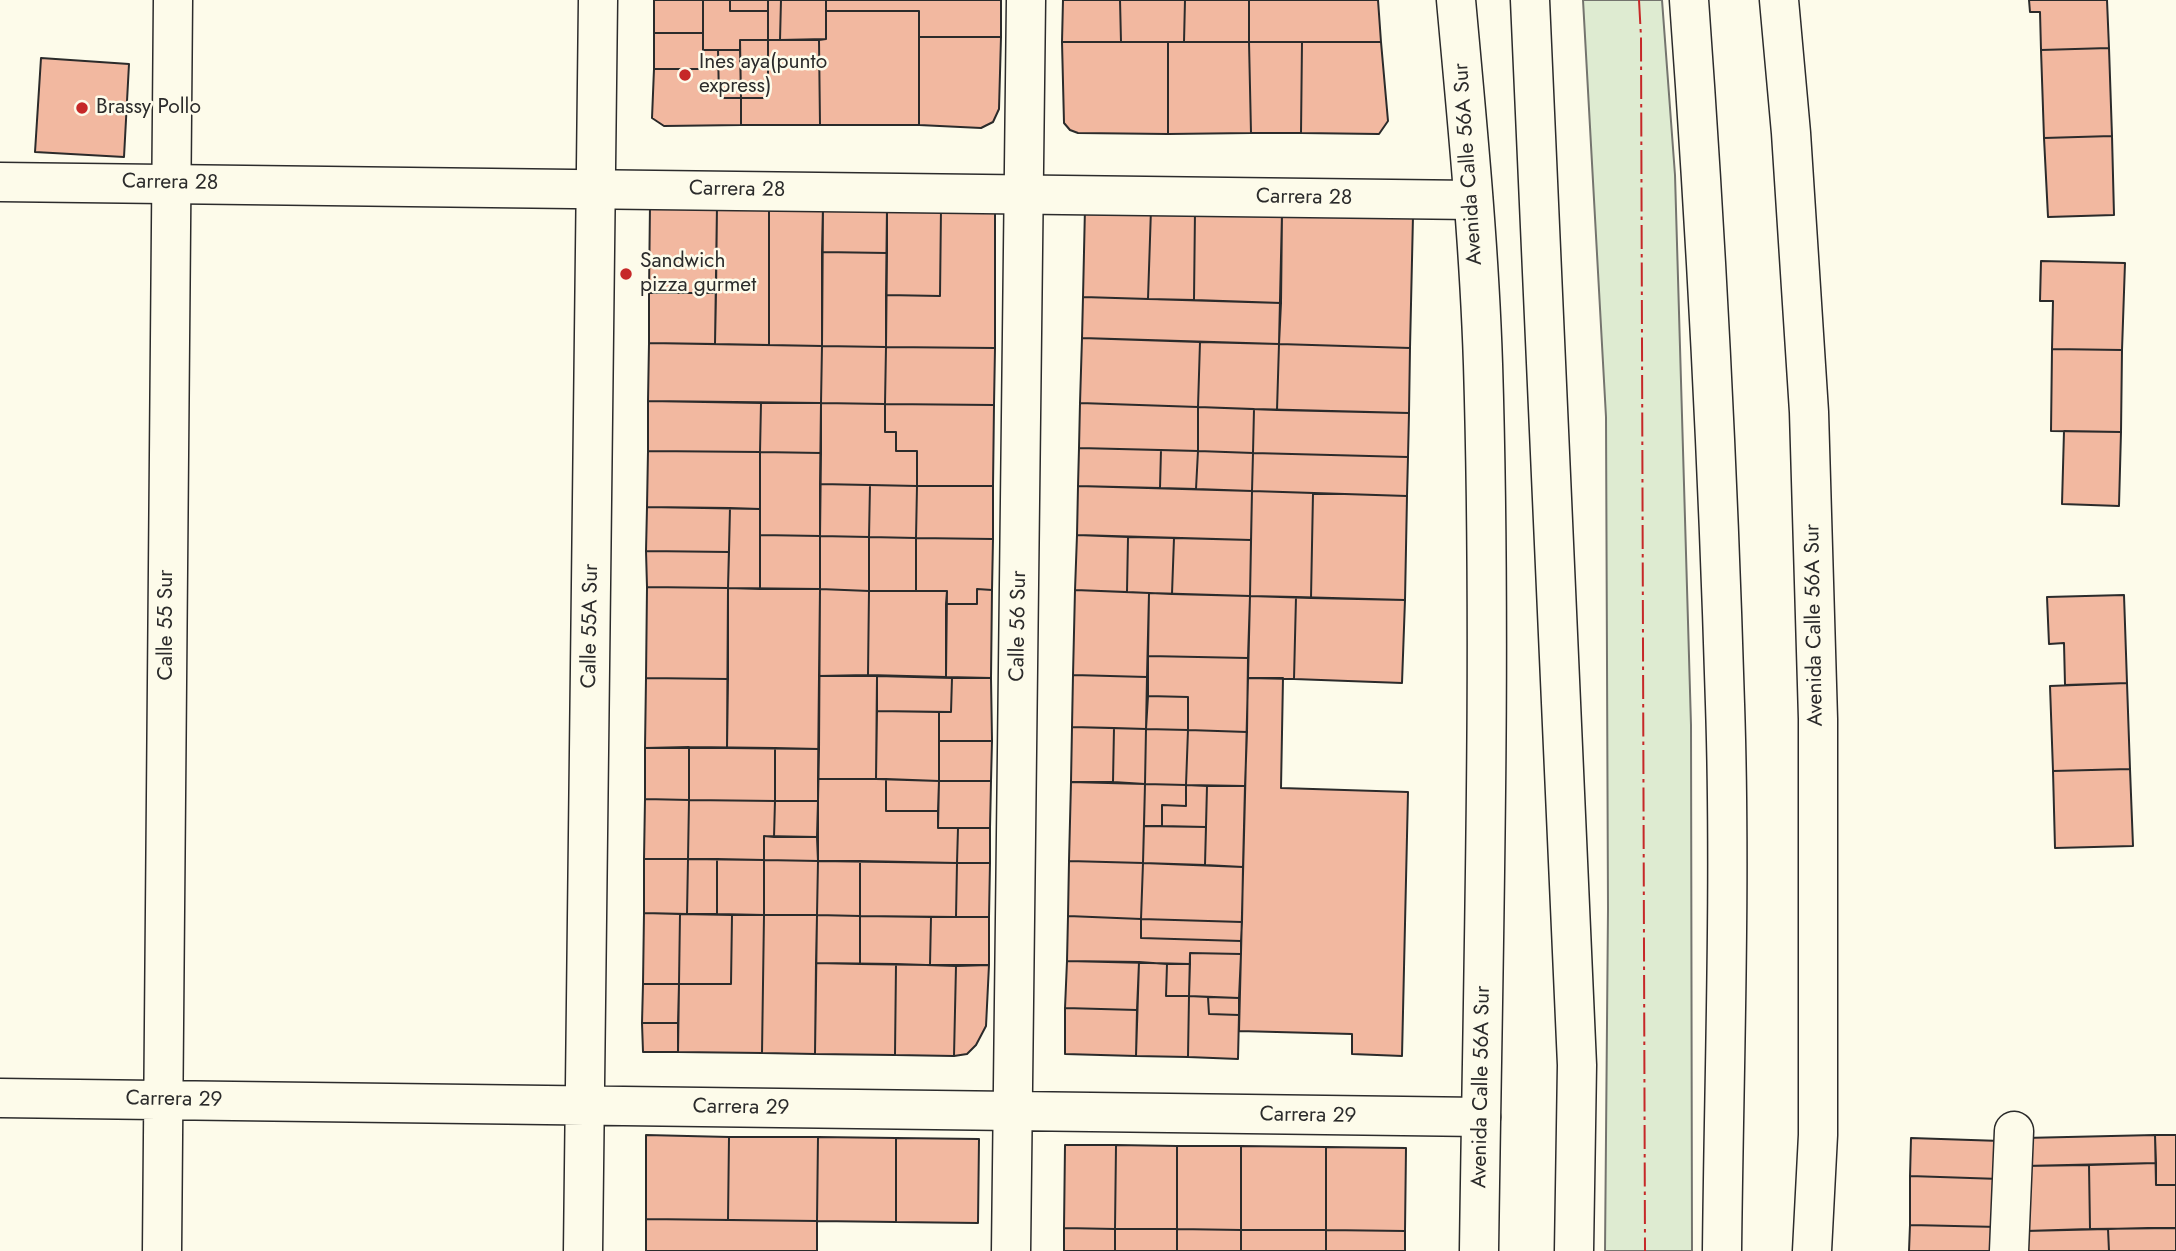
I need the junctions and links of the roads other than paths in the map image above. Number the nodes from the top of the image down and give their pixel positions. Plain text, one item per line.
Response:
1 (173, 0) edge
2 (598, 0) edge
3 (1026, 0) edge
4 (1456, 0) edge
5 (1530, 0) edge
6 (1689, 0) edge
7 (1779, 0) edge
8 (0, 182) edge
9 (171, 183) junction
10 (597, 188) junction
11 (1024, 195) junction
12 (1474, 201) junction
13 (0, 1098) edge
14 (163, 1100) junction
15 (585, 1105) junction
16 (1013, 1112) junction
17 (1481, 1117) junction
18 (2014, 1130) dead end
19 (162, 1251) edge
20 (583, 1251) edge
21 (1011, 1251) edge
22 (1479, 1251) edge
23 (1574, 1251) edge
24 (1722, 1251) edge
25 (1812, 1251) edge
26 (2009, 1251) edge

1 - 9 main road, Calle 55 Sur
2 - 10 main road, Calle 55A Sur
3 - 11 main road, Calle 56 Sur
4 - 12 main road, Avenida Calle 56A Sur
5 - 23 main road
6 - 24 main road
7 - 25 main road, Avenida Calle 56A Sur
8 - 9 main road, Carrera 28
9 - 10 main road, Carrera 28
9 - 14 main road, Calle 55 Sur
10 - 11 main road, Carrera 28
10 - 15 main road, Calle 55A Sur
11 - 12 main road, Carrera 28
11 - 16 main road, Calle 56 Sur
12 - 17 main road, Avenida Calle 56A Sur
13 - 14 main road, Carrera 29
14 - 15 main road, Carrera 29
14 - 19 main road, Calle 55 Sur
15 - 16 main road, Carrera 29
15 - 20 main road, Calle 55A Sur
16 - 17 main road, Carrera 29
16 - 21 main road, Calle 56 Sur
17 - 22 main road, Avenida Calle 56A Sur
18 - 26 main road

